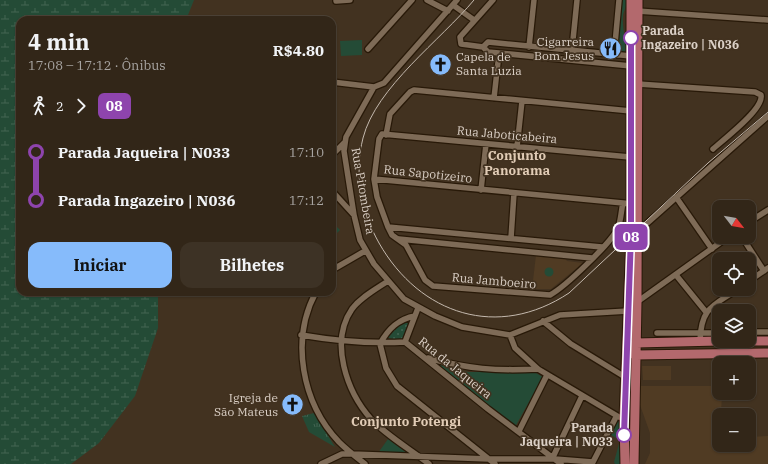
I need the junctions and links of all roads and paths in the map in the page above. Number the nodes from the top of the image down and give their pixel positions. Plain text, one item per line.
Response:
1 (350, 0) edge
2 (412, 0) edge
3 (427, 0) edge
4 (457, 0) edge
5 (493, 0) edge
6 (534, 0) edge
7 (577, 0) edge
8 (619, 0) edge
9 (631, 0) edge
10 (638, 0) edge
11 (336, 1) dead end
12 (453, 5) junction
13 (448, 11) junction
14 (638, 11) junction
15 (474, 20) junction
16 (768, 20) edge
17 (529, 46) junction
18 (483, 47) junction
19 (368, 49) dead end
20 (572, 50) junction
21 (499, 53) junction
22 (614, 55) junction
23 (631, 56) junction
24 (631, 66) junction
25 (336, 82) edge
26 (638, 84) junction
27 (374, 87) junction
28 (494, 98) junction
29 (522, 101) junction
30 (631, 111) junction
31 (768, 116) edge
32 (384, 134) junction
33 (344, 144) junction
34 (486, 144) junction
35 (517, 147) junction
36 (713, 149) dead end
37 (336, 151) edge
38 (630, 157) junction
39 (374, 179) junction
40 (482, 190) junction
41 (514, 193) junction
42 (336, 195) edge
43 (676, 197) junction
44 (627, 203) junction
45 (768, 210) edge
46 (354, 215) junction
47 (756, 218) edge
48 (644, 226) dead end
49 (388, 227) junction
50 (472, 234) junction
51 (511, 238) junction
52 (399, 239) junction
53 (719, 244) edge
54 (747, 244) edge
55 (470, 245) junction
56 (602, 247) junction
57 (712, 249) junction
58 (365, 251) junction
59 (592, 258) junction
60 (336, 268) edge
61 (766, 269) edge
62 (676, 275) junction
63 (756, 277) edge
64 (388, 281) junction
65 (314, 296) edge
66 (728, 296) edge
67 (637, 302) junction
68 (418, 308) junction
69 (628, 311) junction
70 (706, 312) junction
71 (415, 316) junction
72 (543, 321) junction
73 (637, 330) junction
74 (756, 332) edge
75 (768, 332) edge
76 (657, 333) dead end
77 (712, 334) edge
78 (301, 335) junction
79 (510, 335) junction
80 (700, 337) junction
81 (712, 340) edge
82 (341, 341) junction
83 (756, 341) edge
84 (768, 341) edge
85 (405, 342) junction
86 (636, 343) junction
87 (656, 343) junction
88 (380, 344) junction
89 (630, 352) junction
90 (768, 353) edge
91 (424, 357) junction
92 (538, 369) junction
93 (625, 374) junction
94 (547, 375) junction
95 (582, 396) junction
96 (620, 418) junction
97 (519, 431) junction
98 (352, 454) junction
99 (419, 456) junction
100 (554, 458) junction
101 (488, 459) junction
102 (321, 464) edge
103 (365, 464) edge
104 (429, 464) edge
105 (495, 464) edge
106 (561, 464) edge
107 (625, 464) edge
108 (634, 464) edge

1 - 11 street
2 - 19 street
3 - 13 street
4 - 12 street, Rua Pitombeira
5 - 15 street
6 - 17 street
7 - 20 street
8 - 22 street
9 - 23 main road
10 - 14 main road
12 - 13 street, Rua Pitombeira
12 - 15 street
13 - 27 street, Rua Pitombeira
14 - 16 street
14 - 26 main road
15 - 18 street
17 - 18 street
17 - 20 street
18 - 21 street
20 - 22 street
21 - 24 street
21 - 28 street
22 - 23 street
23 - 24 main road
24 - 30 main road
25 - 27 street
26 - 36 street
26 - 67 main road
27 - 33 street, Rua Pitombeira
28 - 29 street
28 - 32 street
29 - 30 street
29 - 35 street
30 - 38 main road
31 - 43 street
32 - 34 street, Rua Jaboticabeira
32 - 39 street
33 - 37 street
33 - 46 street, Rua Pitombeira
34 - 35 street, Rua Jaboticabeira
34 - 40 street
35 - 38 street, Rua Jaboticabeira
38 - 44 main road
39 - 40 street, Rua Sapotizeiro
39 - 49 street
40 - 41 street, Rua Sapotizeiro
41 - 44 street, Rua Sapotizeiro
41 - 51 street
42 - 46 street
43 - 48 street
43 - 57 street
44 - 56 street, Rua Jamboeiro
44 - 69 main road
45 - 47 street
46 - 58 street, Rua Pitombeira
49 - 50 street
49 - 52 street
50 - 51 street
50 - 55 street
51 - 56 street
52 - 55 street
52 - 59 street, Rua Jamboeiro
53 - 57 street
54 - 61 street
55 - 59 street
56 - 59 street, Rua Jamboeiro
57 - 62 street
58 - 60 street
58 - 64 street, Rua Pitombeira
61 - 63 street
62 - 67 street
62 - 70 street
64 - 68 street, Rua Pitombeira
64 - 82 street
65 - 78 street
66 - 70 street
67 - 73 main road
68 - 71 street
68 - 79 street, Rua Pitombeira
69 - 72 street
69 - 89 main road
70 - 80 street
71 - 85 street
71 - 88 street
72 - 79 street
72 - 93 street
73 - 86 main road
73 - 87 main road
74 - 75 street
76 - 80 street
77 - 80 street
78 - 82 street, Rua da Jaqueira
78 - 98 street
79 - 92 street
80 - 81 main road
80 - 87 main road
82 - 88 street, Rua da Jaqueira
82 - 99 street
83 - 84 main road
85 - 88 street, Rua da Jaqueira
85 - 91 street, Rua da Jaqueira
86 - 87 main road
86 - 89 main road
88 - 101 street
89 - 90 main road
89 - 93 main road
89 - 108 main road
91 - 92 street
91 - 97 street, Rua da Jaqueira
92 - 94 street
93 - 96 main road
94 - 95 street
94 - 97 street
95 - 96 street
95 - 100 street
96 - 100 street
96 - 107 main road
97 - 100 street, Rua da Jaqueira
98 - 99 street
98 - 102 street
98 - 103 street
99 - 101 street
99 - 104 street
100 - 101 street
100 - 106 street, Rua da Jaqueira
101 - 105 street

